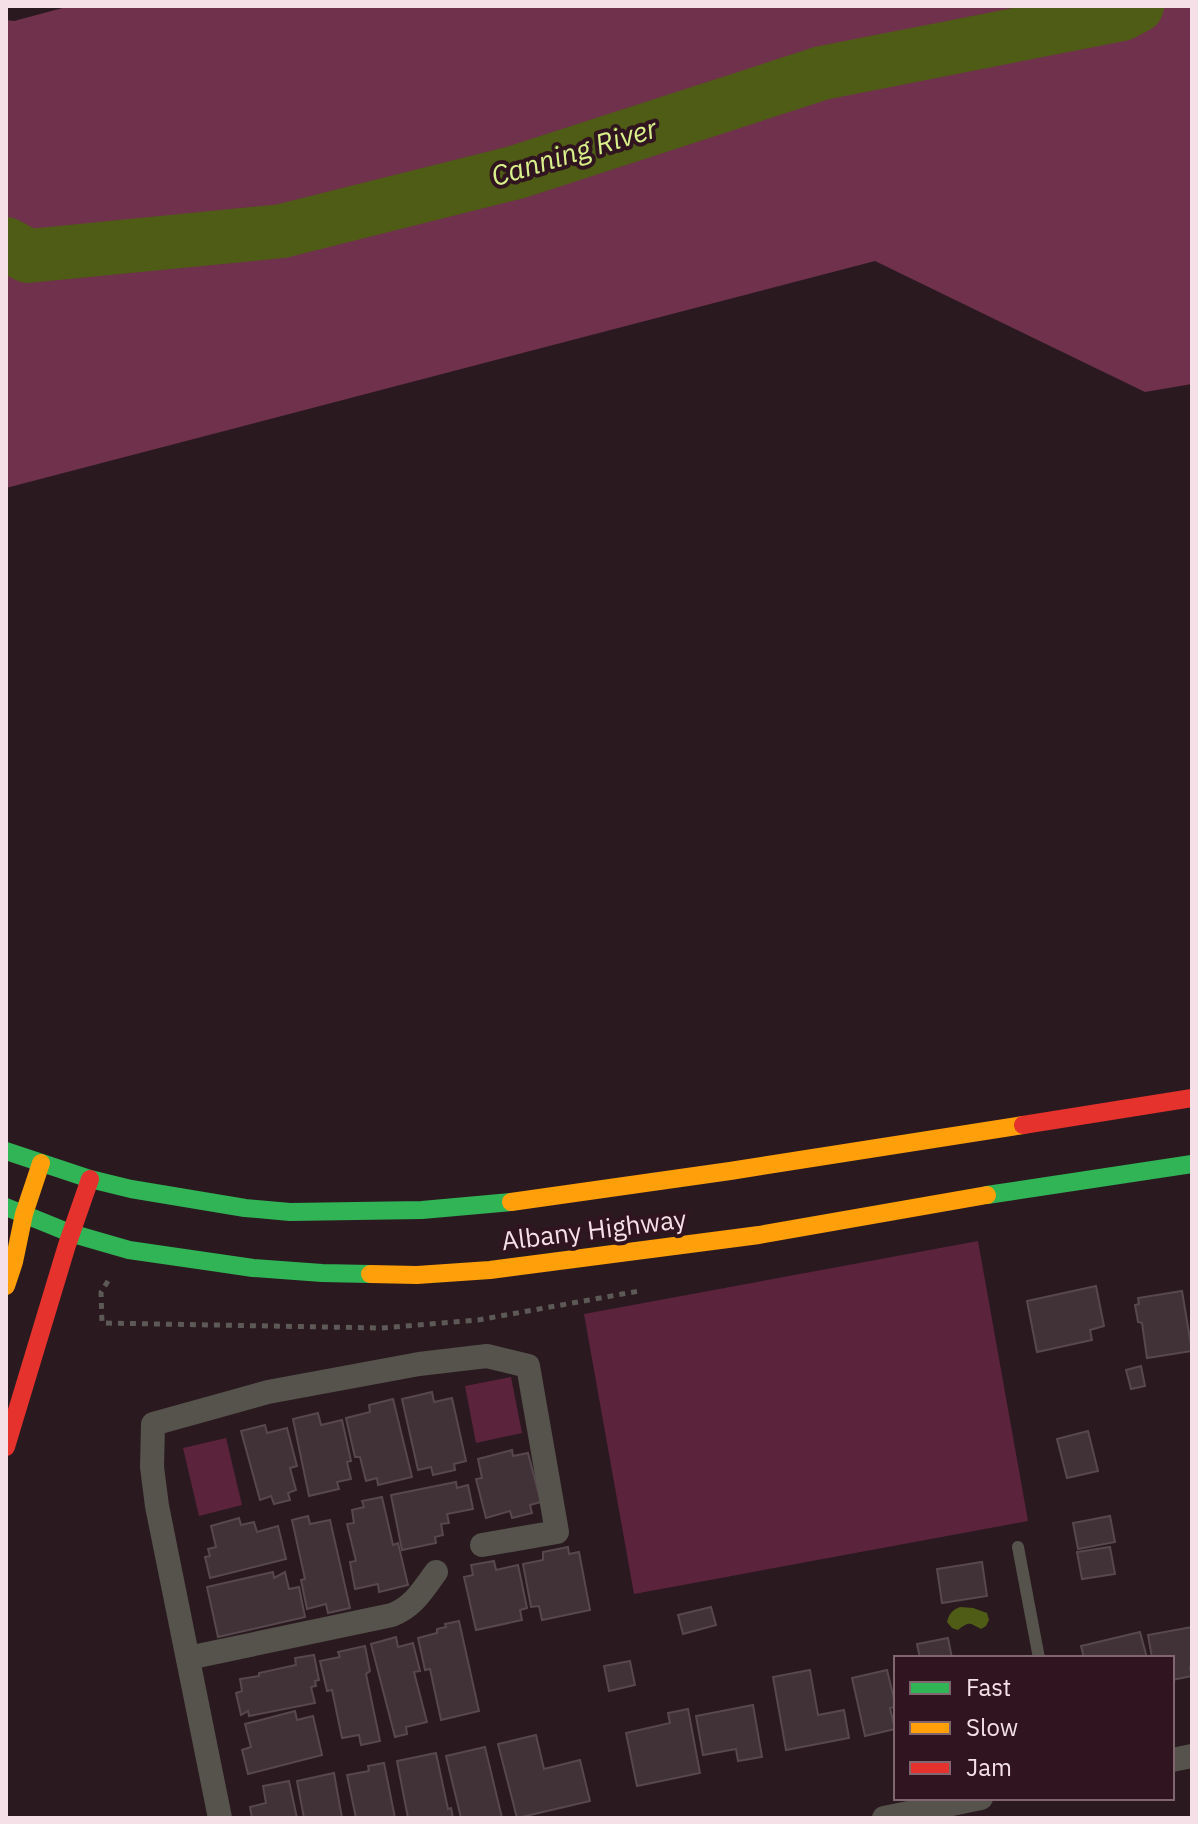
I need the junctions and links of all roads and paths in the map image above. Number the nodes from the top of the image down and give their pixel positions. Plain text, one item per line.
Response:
1 (1192, 1098) edge
2 (6, 1151) edge
3 (41, 1163) junction
4 (1192, 1164) edge
5 (90, 1179) junction
6 (422, 1210) junction
7 (15, 1211) edge
8 (436, 1231) dead end
9 (654, 1231) dead end
10 (70, 1233) junction
11 (759, 1235) junction
12 (6, 1286) edge
13 (12, 1407) edge
14 (6, 1447) edge
15 (482, 1545) dead end
16 (1018, 1547) dead end
17 (436, 1572) dead end
18 (1039, 1656) edge
19 (188, 1658) junction
20 (971, 1800) edge
21 (220, 1818) edge
22 (884, 1818) edge

1 - 6 main road, Albany Highway
2 - 3 main road, Albany Highway
3 - 5 main road, Albany Highway
3 - 7 main road
4 - 11 main road, Albany Highway
5 - 6 main road, Albany Highway
5 - 10 main road
6 - 8 main road
7 - 10 main road, Albany Highway
7 - 12 main road
9 - 11 main road
10 - 11 main road, Albany Highway
10 - 13 main road
13 - 14 main road
15 - 19 street
16 - 18 lane
17 - 19 street
19 - 21 street
20 - 22 street

